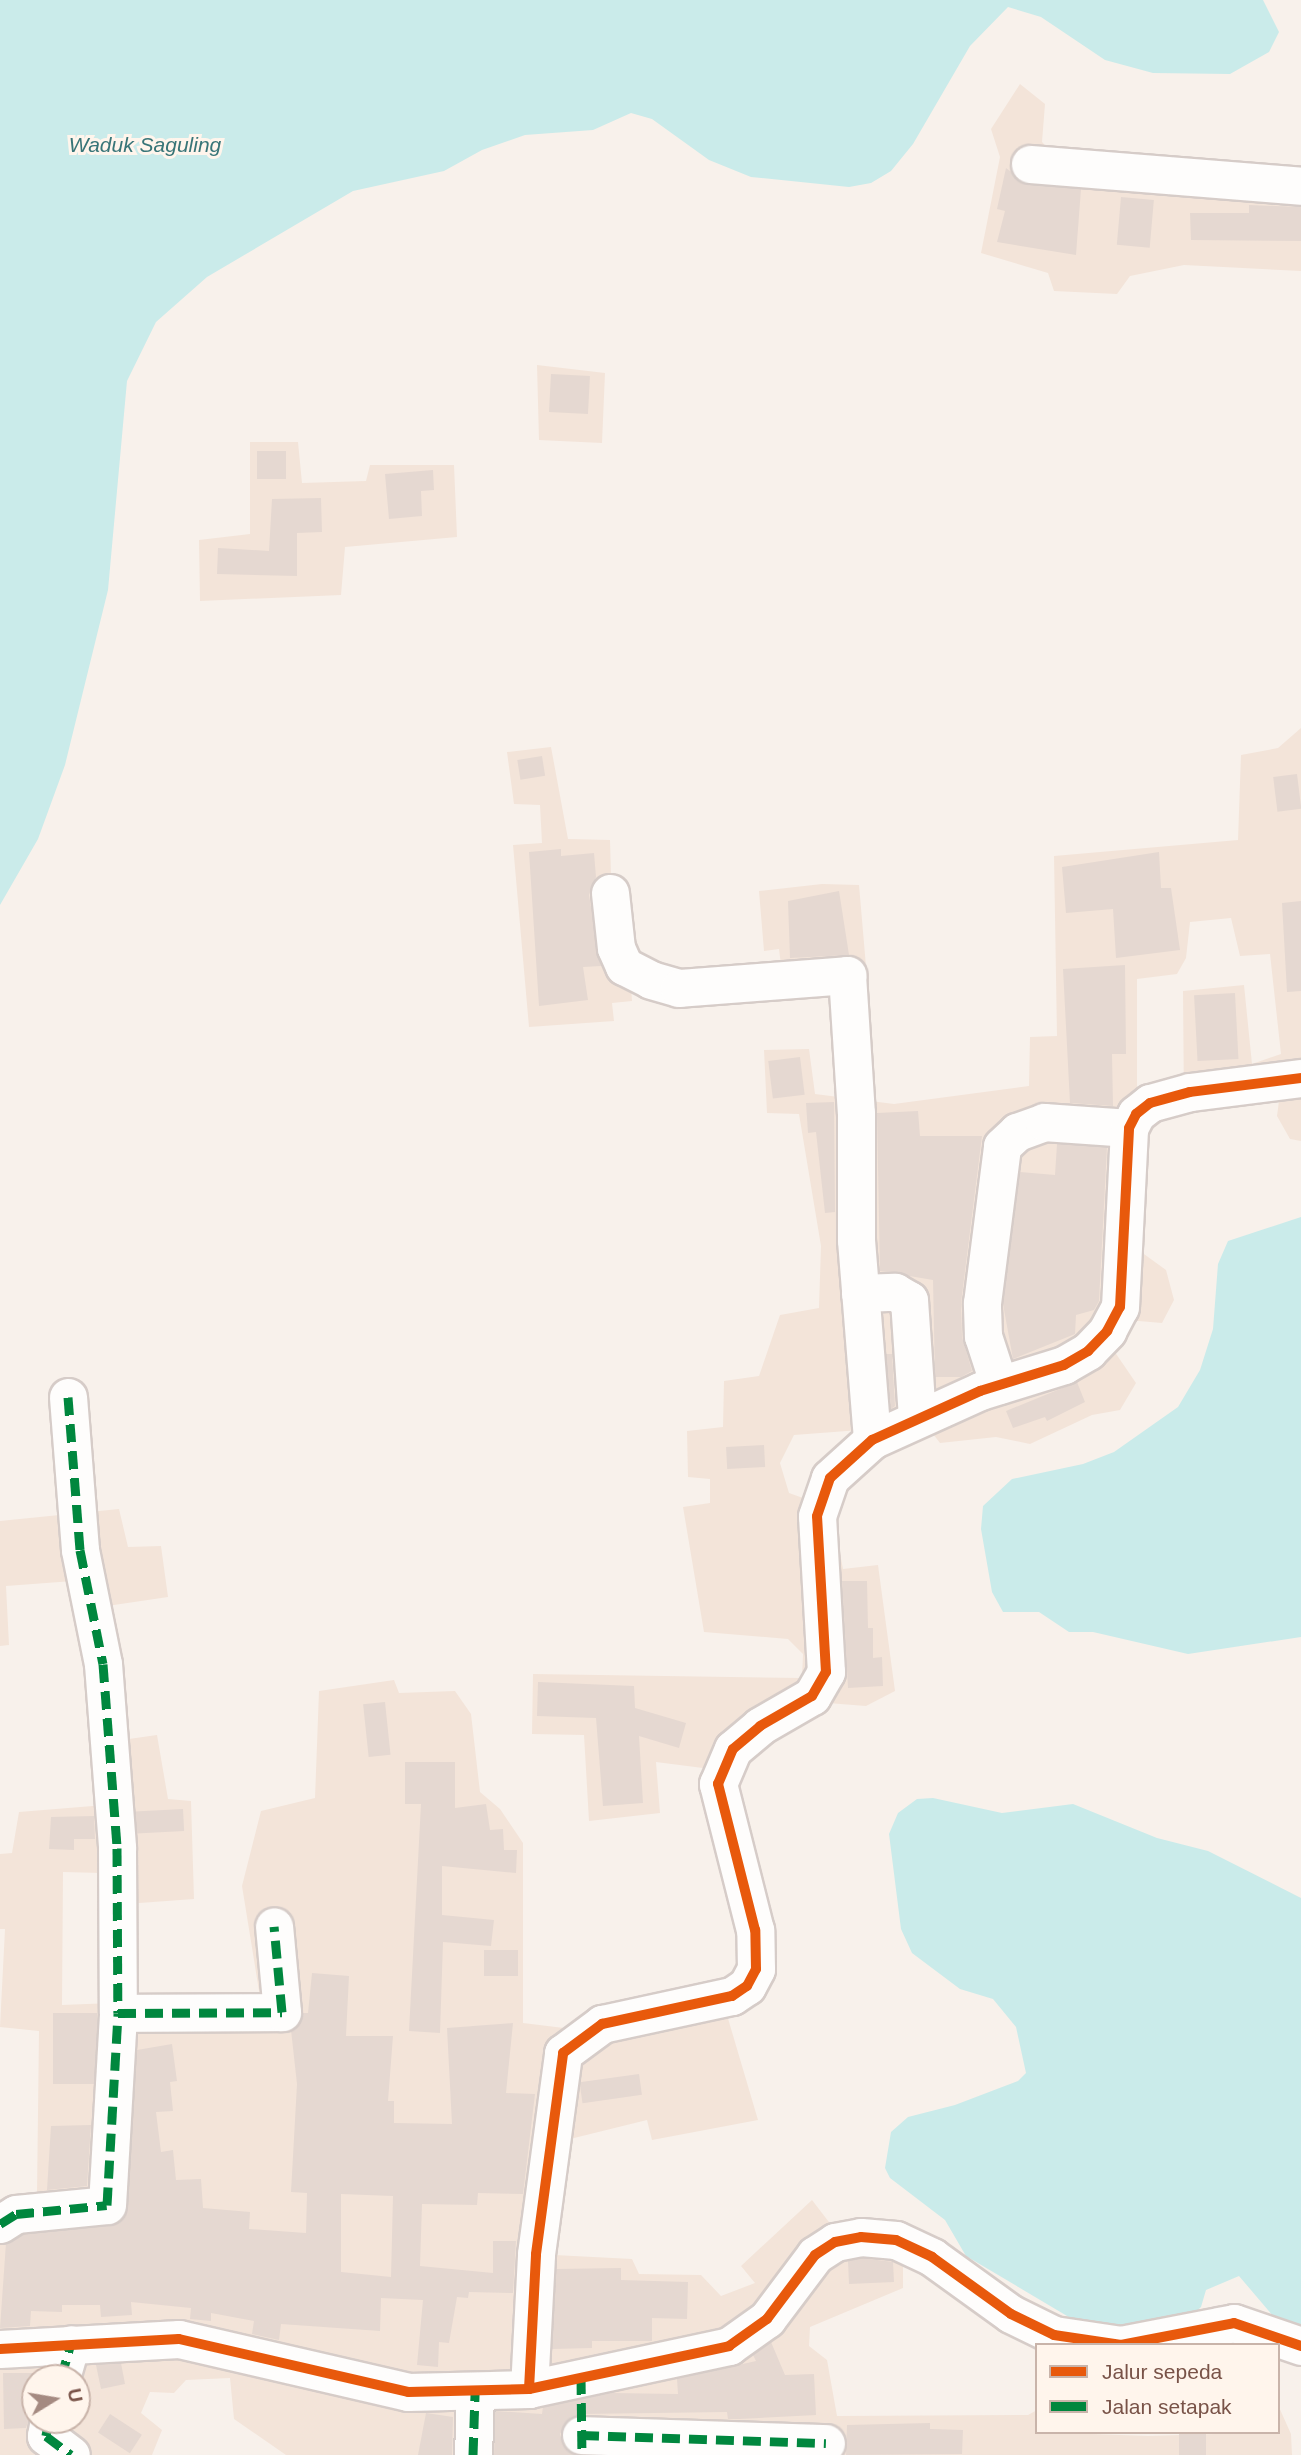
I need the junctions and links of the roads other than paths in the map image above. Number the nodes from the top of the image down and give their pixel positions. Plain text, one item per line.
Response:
1 (1030, 164) dead end
2 (1301, 186) edge
3 (610, 893) dead end
4 (1301, 1078) edge
5 (1129, 1128) junction
6 (860, 1293) junction
7 (999, 1385) junction
8 (68, 1397) dead end
9 (917, 1418) junction
10 (872, 1440) junction
11 (274, 1926) dead end
12 (118, 2013) junction
13 (0, 2224) edge
14 (1108, 2343) edge
15 (1131, 2343) edge
16 (1301, 2346) edge
17 (0, 2349) edge
18 (66, 2361) edge
19 (581, 2375) junction
20 (530, 2389) junction
21 (475, 2394) junction
22 (46, 2434) edge
23 (825, 2443) dead end
24 (582, 2445) edge
25 (71, 2455) edge
26 (473, 2455) edge

1 - 2 street
3 - 6 street
4 - 5 street
5 - 7 street
5 - 7 street
6 - 9 street
6 - 10 street
7 - 9 street
8 - 12 street
9 - 10 street
10 - 20 street
11 - 12 street
12 - 13 street
14 - 19 street
15 - 16 street
17 - 18 street
18 - 21 street
19 - 20 street
19 - 24 street
20 - 21 street
21 - 26 street
22 - 25 street
23 - 24 street

